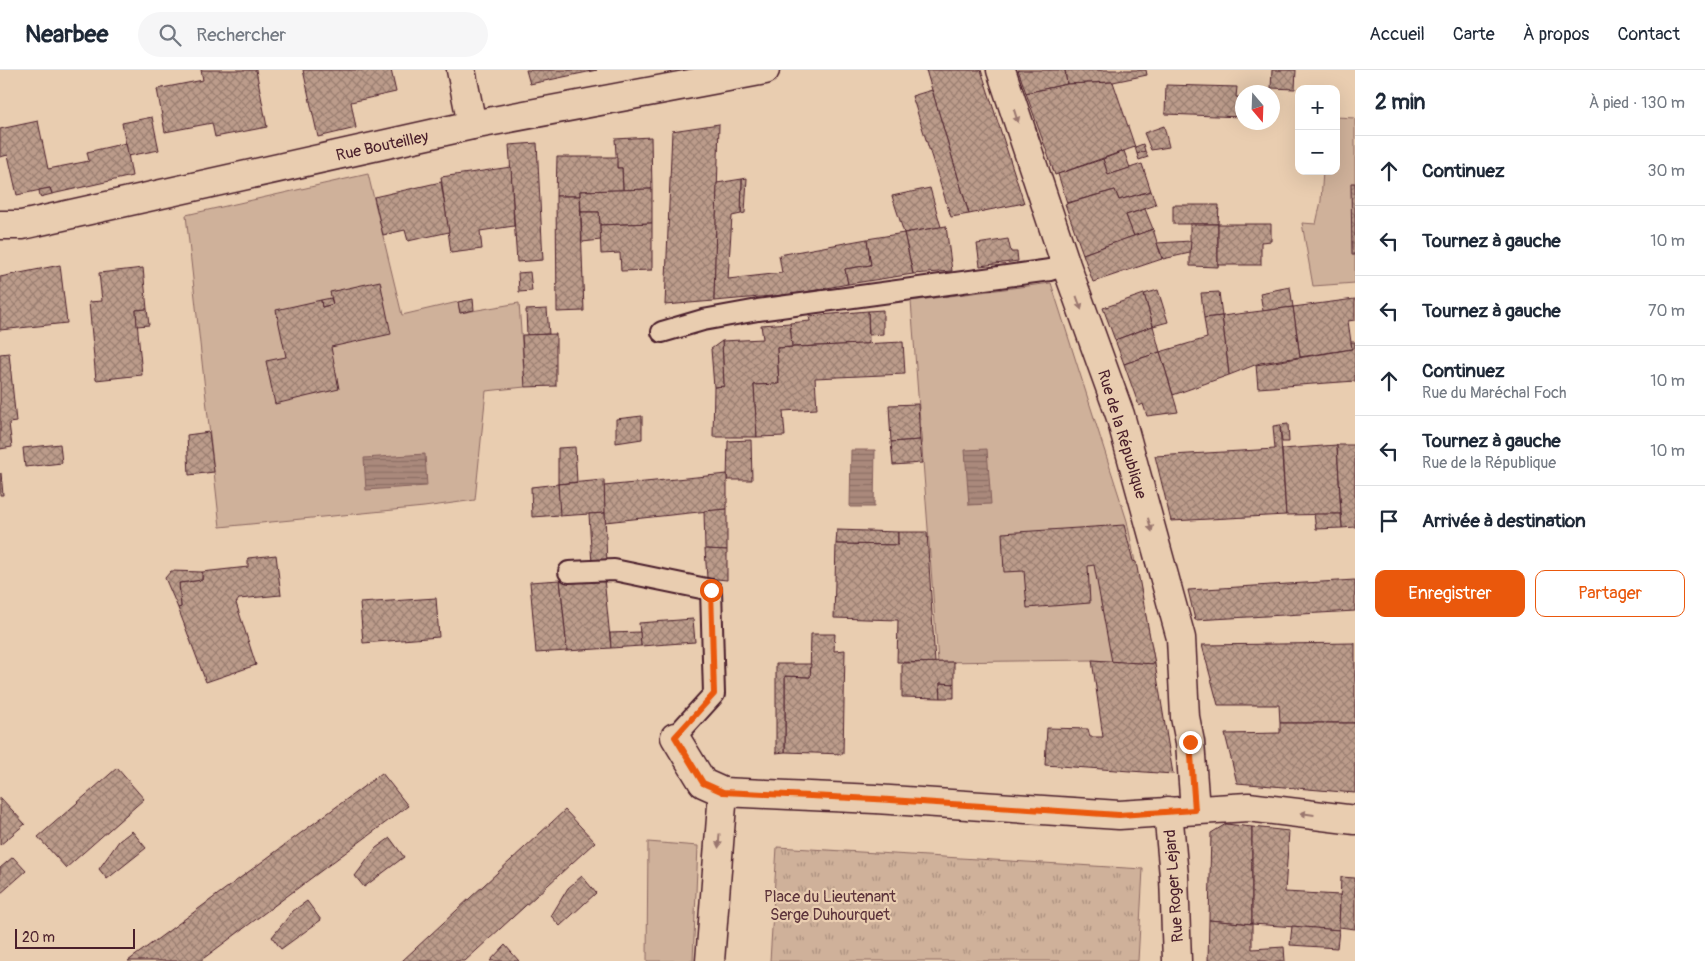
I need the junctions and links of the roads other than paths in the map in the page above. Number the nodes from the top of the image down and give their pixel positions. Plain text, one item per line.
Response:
1 (461, 70) edge
2 (765, 70) edge
3 (1001, 70) edge
4 (472, 125) junction
5 (0, 225) edge
6 (1066, 265) junction
7 (662, 332) dead end
8 (568, 572) dead end
9 (675, 737) joint
10 (723, 792) junction
11 (1195, 810) junction
12 (1168, 811) junction
13 (1355, 820) edge
14 (710, 961) edge
15 (1177, 961) edge

1 - 4 street
2 - 4 street, Rue Bouteilley
3 -> 6 street, Rue de la République
4 - 5 street, Rue Bouteilley
6 - 7 lane
6 -> 11 street, Rue de la République
8 - 9 lane
9 - 10 street
10 - 12 street
10 -> 14 street
11 - 12 street
13 -> 11 street
12 - 15 street, Rue Roger Lejard

